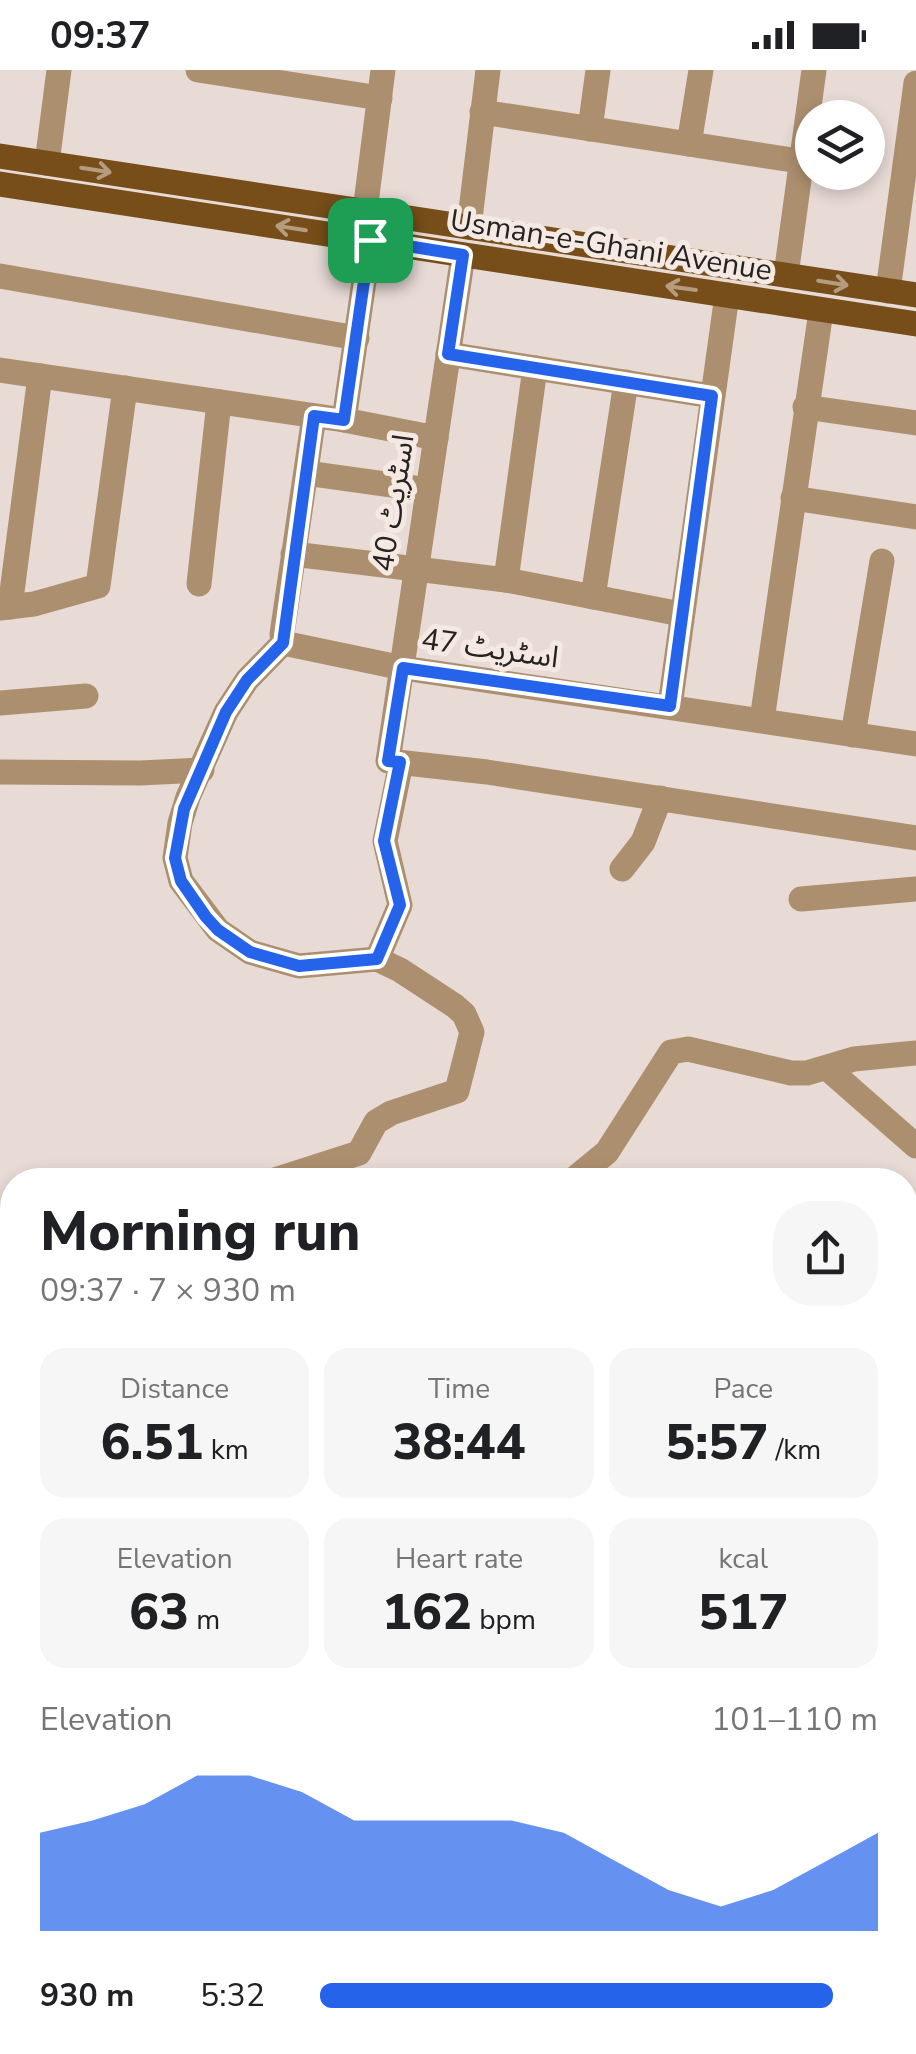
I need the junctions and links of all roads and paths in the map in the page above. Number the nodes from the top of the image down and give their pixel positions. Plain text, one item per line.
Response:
1 (59, 70) edge
2 (198, 70) edge
3 (383, 70) edge
4 (488, 70) edge
5 (598, 70) edge
6 (702, 70) edge
7 (814, 70) edge
8 (272, 76) edge
9 (916, 83) edge
10 (380, 98) junction
11 (809, 100) edge
12 (482, 112) junction
13 (590, 129) junction
14 (689, 144) junction
15 (0, 156) edge
16 (795, 160) edge
17 (47, 163) junction
18 (909, 182) edge
19 (0, 184) edge
20 (796, 190) edge
21 (365, 211) junction
22 (468, 227) junction
23 (370, 240) junction
24 (463, 255) junction
25 (0, 276) edge
26 (786, 276) junction
27 (888, 291) junction
28 (728, 295) junction
29 (916, 295) edge
30 (821, 310) junction
31 (916, 324) edge
32 (357, 338) junction
33 (448, 354) junction
34 (535, 368) junction
35 (0, 370) edge
36 (40, 376) junction
37 (626, 382) junction
38 (124, 388) junction
39 (712, 396) junction
40 (219, 402) junction
41 (805, 407) junction
42 (314, 416) junction
43 (344, 420) junction
44 (916, 423) edge
45 (436, 438) junction
46 (306, 474) junction
47 (428, 490) junction
48 (792, 498) junction
49 (916, 517) edge
50 (294, 554) junction
51 (882, 561) dead end
52 (416, 569) junction
53 (506, 580) junction
54 (199, 584) dead end
55 (594, 597) junction
56 (5, 607) edge
57 (682, 614) junction
58 (283, 643) junction
59 (403, 668) junction
60 (86, 696) dead end
61 (0, 703) edge
62 (670, 706) junction
63 (762, 720) junction
64 (853, 734) junction
65 (916, 744) edge
66 (394, 762) junction
67 (202, 770) junction
68 (0, 772) edge
69 (660, 798) junction
70 (916, 838) edge
71 (622, 869) dead end
72 (916, 889) edge
73 (800, 898) dead end
74 (377, 959) junction
75 (916, 1052) edge
76 (827, 1068) junction
77 (916, 1146) edge
78 (313, 1168) edge
79 (588, 1168) edge

1 - 17 street
2 - 8 street
3 - 10 street
4 - 12 street
5 - 13 street
6 - 14 street
7 - 11 street
8 - 10 street
9 - 18 street
10 - 21 street
12 - 13 street
12 - 22 street
13 - 14 street
14 - 16 street
15 - 17 main road, Usman-e-Ghani Avenue
17 -> 21 main road, Usman-e-Ghani Avenue
18 - 27 street
23 -> 19 main road, Usman-e-Ghani Avenue
20 - 26 street
21 - 22 main road, Usman-e-Ghani Avenue
22 - 26 main road, Usman-e-Ghani Avenue
23 - 24 main road, Usman-e-Ghani Avenue
23 - 32 street
28 -> 24 main road, Usman-e-Ghani Avenue
24 - 33 street, اسٹریٹ 40
25 - 32 street
26 -> 27 main road, Usman-e-Ghani Avenue
27 - 29 main road, Usman-e-Ghani Avenue
28 - 30 main road, Usman-e-Ghani Avenue
28 - 39 street
30 - 31 main road, Usman-e-Ghani Avenue
30 - 41 street
32 - 43 street
33 - 34 street
33 - 45 street, اسٹریٹ 40
34 - 37 street
34 - 53 street
35 - 36 street
36 - 38 street
36 - 56 street
37 - 39 street
37 - 55 street
38 - 40 street
38 - 56 street
39 - 57 street
40 - 42 street
40 - 54 street
41 - 44 street
41 - 48 street
42 - 43 street
42 - 46 street
43 - 45 street
45 - 47 street, اسٹریٹ 40
46 - 47 street
46 - 50 street
47 - 52 street, اسٹریٹ 40
48 - 49 street
48 - 63 street
50 - 52 street
50 - 58 street
51 - 64 street
52 - 53 street
52 - 59 street, اسٹریٹ 40
53 - 55 street
55 - 57 street
57 - 62 street
58 - 59 street, اسٹریٹ 47
58 - 67 street
59 - 62 street, اسٹریٹ 47
59 - 66 street, اسٹریٹ 40
60 - 61 street
62 - 63 street, اسٹریٹ 47
63 - 64 street, اسٹریٹ 47
64 - 65 street, اسٹریٹ 47
66 - 69 street
66 - 74 street, اسٹریٹ 40
67 - 68 street
67 - 74 street
69 - 70 street
69 - 71 street
72 - 73 street
74 - 78 street
75 - 76 street
76 - 77 street
76 - 79 street

